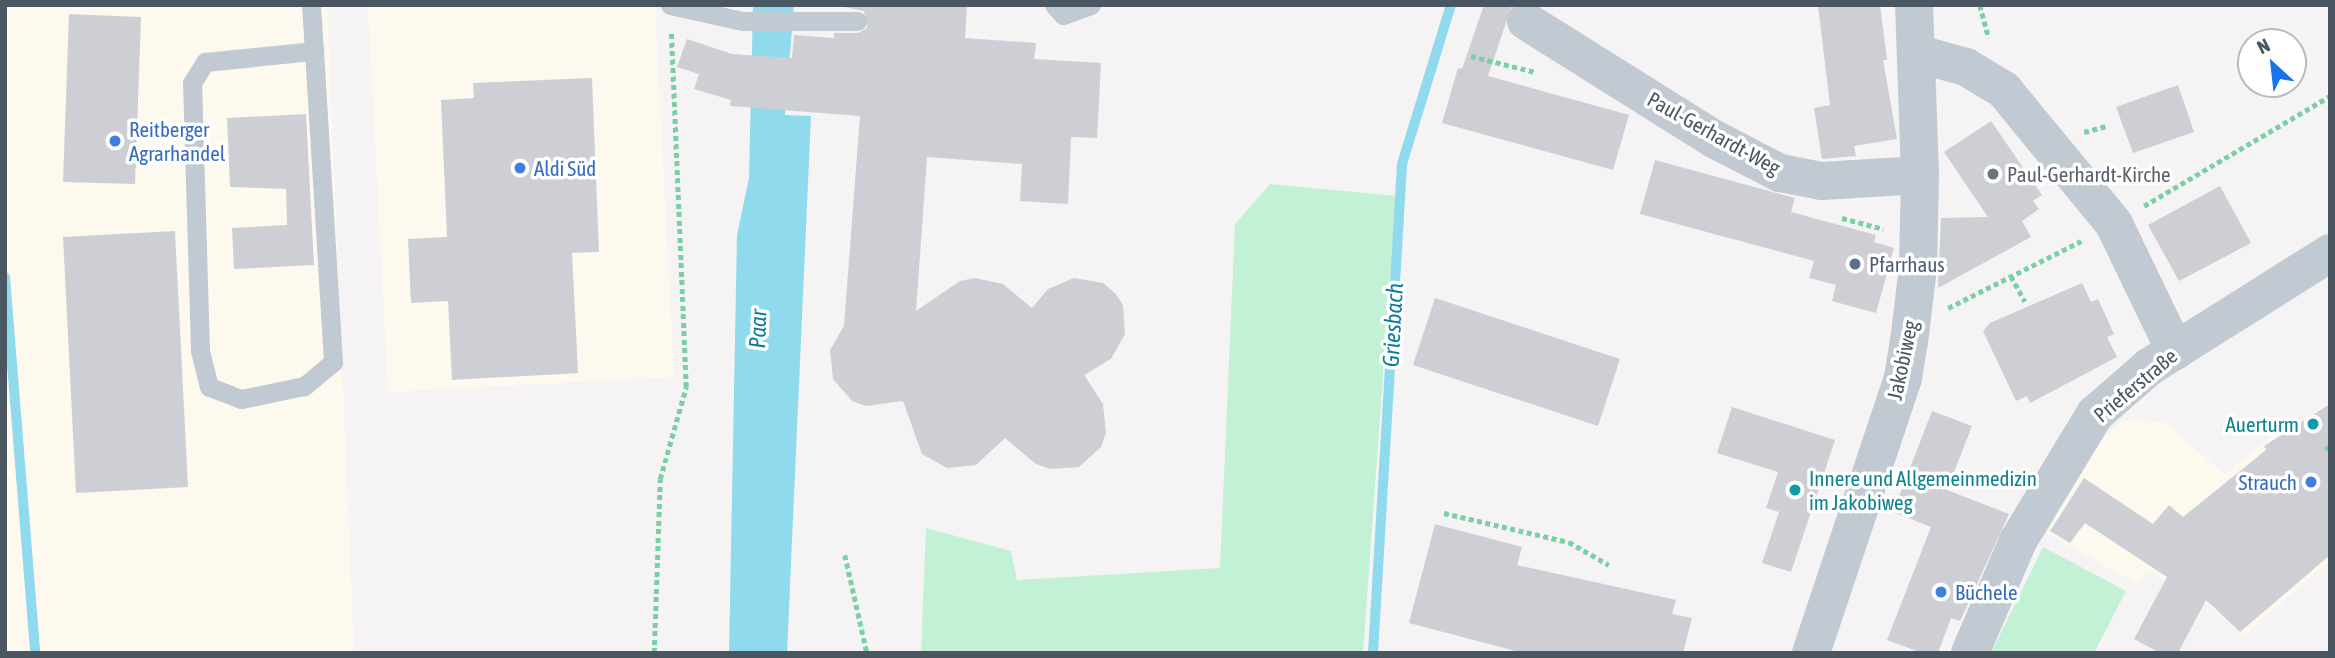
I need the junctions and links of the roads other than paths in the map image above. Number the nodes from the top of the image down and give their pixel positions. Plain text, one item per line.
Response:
1 (311, 5) edge
2 (1054, 5) edge
3 (1091, 5) edge
4 (1914, 5) edge
5 (670, 7) edge
6 (856, 21) dead end
7 (1526, 21) dead end
8 (314, 51) junction
9 (1919, 54) junction
10 (1920, 176) junction
11 (2330, 253) edge
12 (2175, 351) junction
13 (1811, 653) edge
14 (1970, 653) edge

1 - 8 lane
2 - 3 lane
4 - 9 street, Jakobiweg
5 - 6 lane
7 - 10 street, Paul-Gerhardt-Weg
8 - 8 lane
9 - 10 street, Jakobiweg
9 - 12 street
10 - 13 street, Jakobiweg
11 - 12 street, Prieferstraße
12 - 14 street, Prieferstraße

